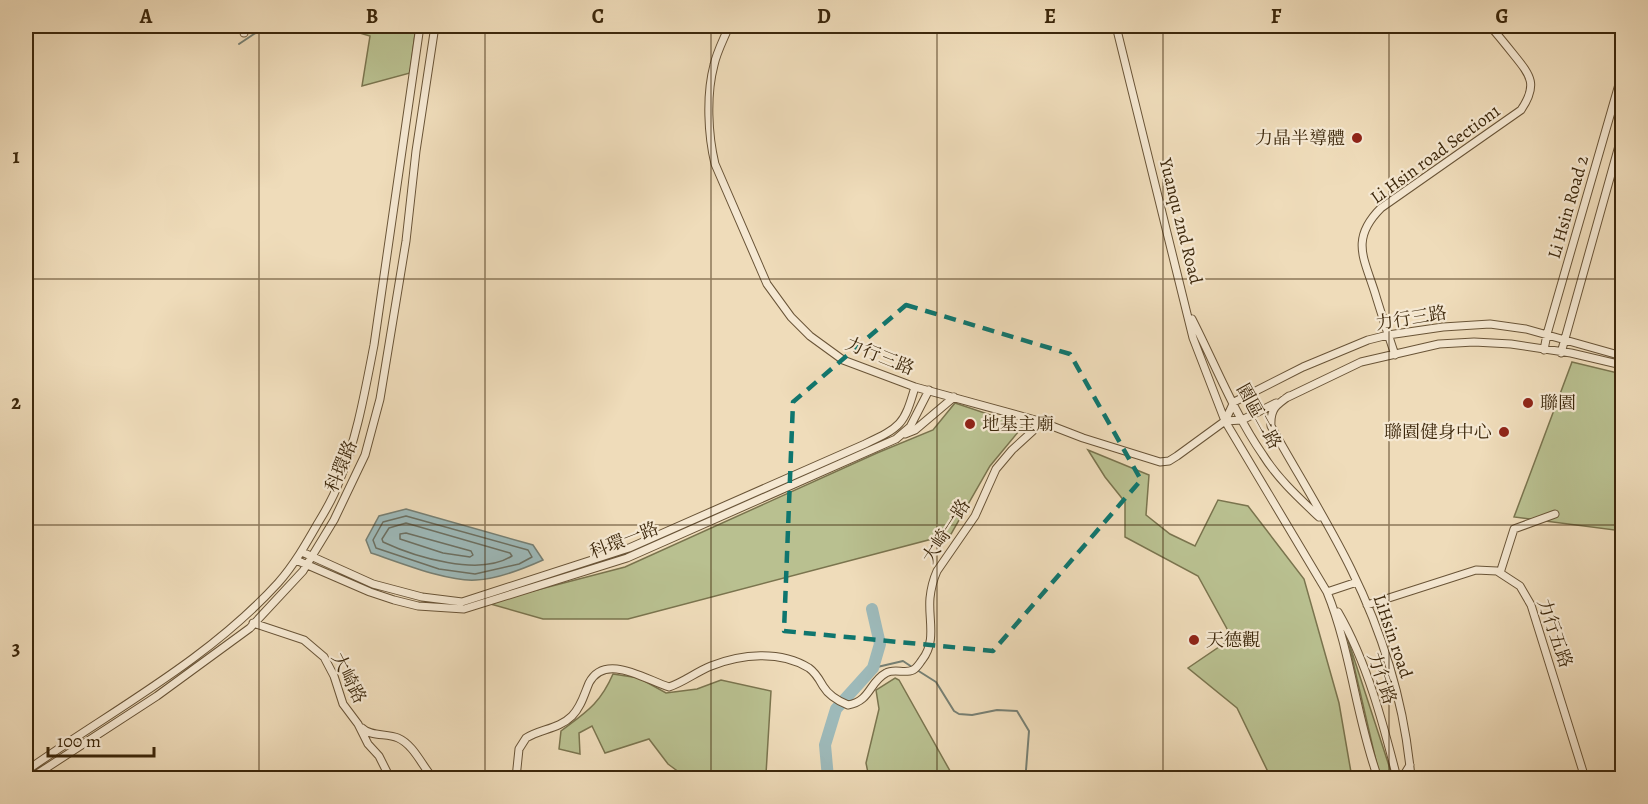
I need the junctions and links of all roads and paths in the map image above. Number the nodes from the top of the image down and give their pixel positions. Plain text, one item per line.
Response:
1 (729, 26) edge
2 (1116, 26) edge
3 (1490, 26) edge
4 (435, 28) edge
5 (419, 29) edge
6 (1623, 74) edge
7 (1623, 135) edge
8 (1187, 308) junction
9 (1547, 334) junction
10 (1388, 335) junction
11 (1565, 339) junction
12 (1544, 350) junction
13 (1561, 353) junction
14 (1395, 355) junction
15 (1623, 356) edge
16 (1623, 365) edge
17 (915, 387) junction
18 (929, 390) junction
19 (1289, 396) junction
20 (954, 397) junction
21 (1234, 402) junction
22 (1242, 420) junction
23 (1039, 421) junction
24 (1226, 421) junction
25 (900, 437) junction
26 (1555, 514) dead end
27 (1326, 524) junction
28 (302, 552) junction
29 (296, 560) junction
30 (310, 561) junction
31 (1500, 573) junction
32 (1357, 582) junction
33 (1327, 592) junction
34 (1367, 605) junction
35 (253, 623) junction
36 (358, 724) junction
37 (1410, 765) junction
38 (26, 771) edge
39 (32, 778) edge
40 (390, 778) edge
41 (433, 778) edge
42 (516, 778) edge
43 (1378, 778) edge
44 (1397, 778) edge
45 (1402, 778) edge
46 (1411, 778) edge
47 (1585, 778) edge

1 - 17 street, 力行三路
2 - 8 street, Yuanqu 2nd Road
3 - 10 street, Li Hsin road Section1
4 - 30 street, 科環路
5 - 28 street, 科環路
6 - 9 street, Li Hsin Road 2
7 - 11 street, Li Hsin Road 2
8 - 21 street, 園區二路
8 - 24 street, Yuanqu 2nd Road
9 - 10 street, 力行三路
9 - 11 street, 力行三路
9 - 12 street, Li Hsin Road 2
10 - 14 street, Li Hsin road Section1
10 - 21 street, 力行三路
11 - 13 street, Li Hsin Road 2
11 - 15 street, 力行三路
12 - 13 street, 力行三路
12 - 14 street, 力行三路
13 - 16 street, 力行三路
14 - 19 street, 力行三路
17 - 18 street, 力行三路
17 - 30 street, 科環一路
18 - 20 street, 力行三路
18 - 25 street
19 - 22 street, 力行三路
19 - 27 street
20 - 23 street, 力行三路
20 - 25 street, 科環一路
21 - 22 street, 園區二路
21 - 24 street
22 - 24 street, 力行三路
22 - 27 street, 園區二路
23 - 24 street, 力行三路
23 - 42 street, 大崎一路
24 - 33 street, 園區二路
25 - 30 street, 科環一路
26 - 31 street
27 - 32 street, LiHsin road
28 - 29 street, 科環路
28 - 30 street, 科環一路
29 - 30 street, 科環一路
29 - 38 street, 科環路
30 - 35 street, 科環路
31 - 34 street
31 - 47 street, 力行五路
32 - 33 street
32 - 34 street, LiHsin road
33 - 43 street
33 - 44 street, 力行路
34 - 37 street, LiHsin road
35 - 36 street, 大崎路
35 - 39 street, 科環路
36 - 40 street, 大崎路
36 - 41 street
37 - 45 street
37 - 46 street, LiHsin road

